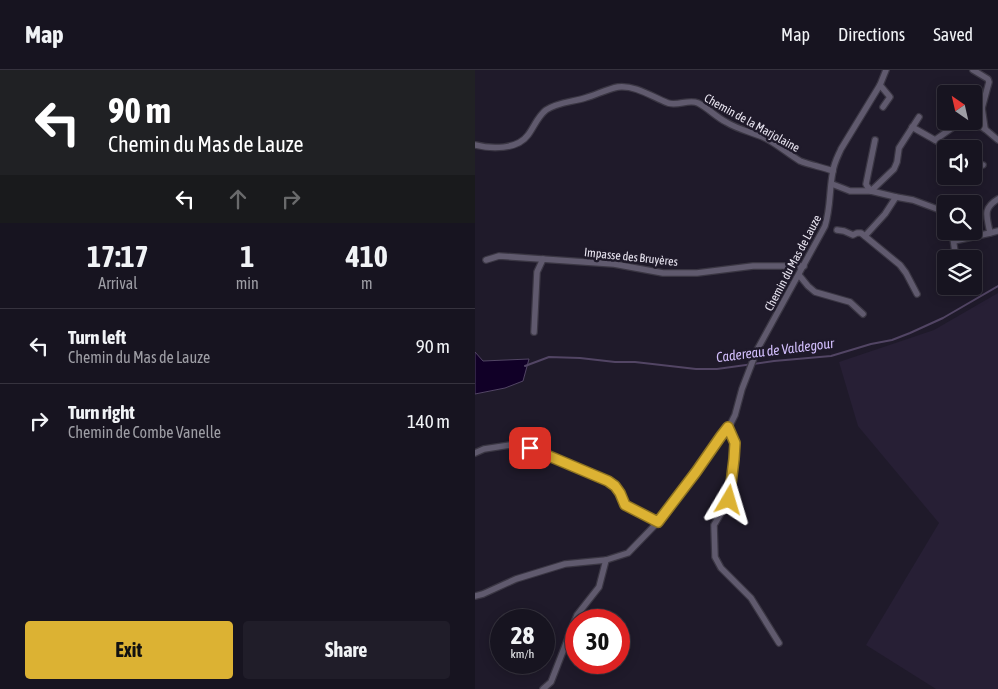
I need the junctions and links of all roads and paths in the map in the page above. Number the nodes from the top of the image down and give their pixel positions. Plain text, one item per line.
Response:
1 (886, 70) edge
2 (973, 70) edge
3 (880, 85) junction
4 (983, 104) edge
5 (883, 107) dead end
6 (983, 115) edge
7 (919, 117) dead end
8 (912, 127) junction
9 (985, 129) joint
10 (949, 130) edge
11 (875, 140) dead end
12 (935, 140) joint
13 (998, 140) edge
14 (475, 145) edge
15 (833, 170) junction
16 (832, 184) junction
17 (871, 191) junction
18 (895, 197) junction
19 (998, 199) edge
20 (937, 209) edge
21 (837, 230) dead end
22 (998, 231) edge
23 (990, 233) junction
24 (865, 236) junction
25 (954, 241) joint
26 (955, 250) edge
27 (543, 259) junction
28 (487, 260) dead end
29 (804, 266) junction
30 (799, 275) junction
31 (917, 294) dead end
32 (863, 314) dead end
33 (534, 332) dead end
34 (729, 430) junction
35 (475, 453) edge
36 (658, 522) junction
37 (606, 560) junction
38 (475, 596) edge
39 (779, 643) dead end
40 (543, 689) edge

1 - 3 street, Chemin du Mas de Lauze
2 - 4 street
3 - 5 street
3 - 15 street, Chemin du Mas de Lauze
6 - 9 street
7 - 8 street
8 - 12 street
8 - 17 street
9 - 13 street
10 - 12 street
11 - 17 street
14 - 15 street, Chemin de la Marjolaine
15 - 16 street, Chemin du Mas de Lauze
16 - 17 street
16 - 29 street, Chemin du Mas de Lauze
17 - 18 street
18 - 20 street
18 - 24 street
19 - 23 street
21 - 24 street
22 - 23 street
23 - 25 street
24 - 31 street
25 - 26 street
27 - 28 street, Impasse des Bruyères
27 - 29 street, Impasse des Bruyères
27 - 33 street
29 - 30 street, Chemin du Mas de Lauze
30 - 32 street
30 - 34 street, Chemin du Mas de Lauze
34 - 36 street, Chemin du Mas de Lauze
34 - 39 street
35 - 36 street
36 - 37 street, Chemin du Mas de Lauze
37 - 38 street, Chemin du Mas de Lauze
37 - 40 street

